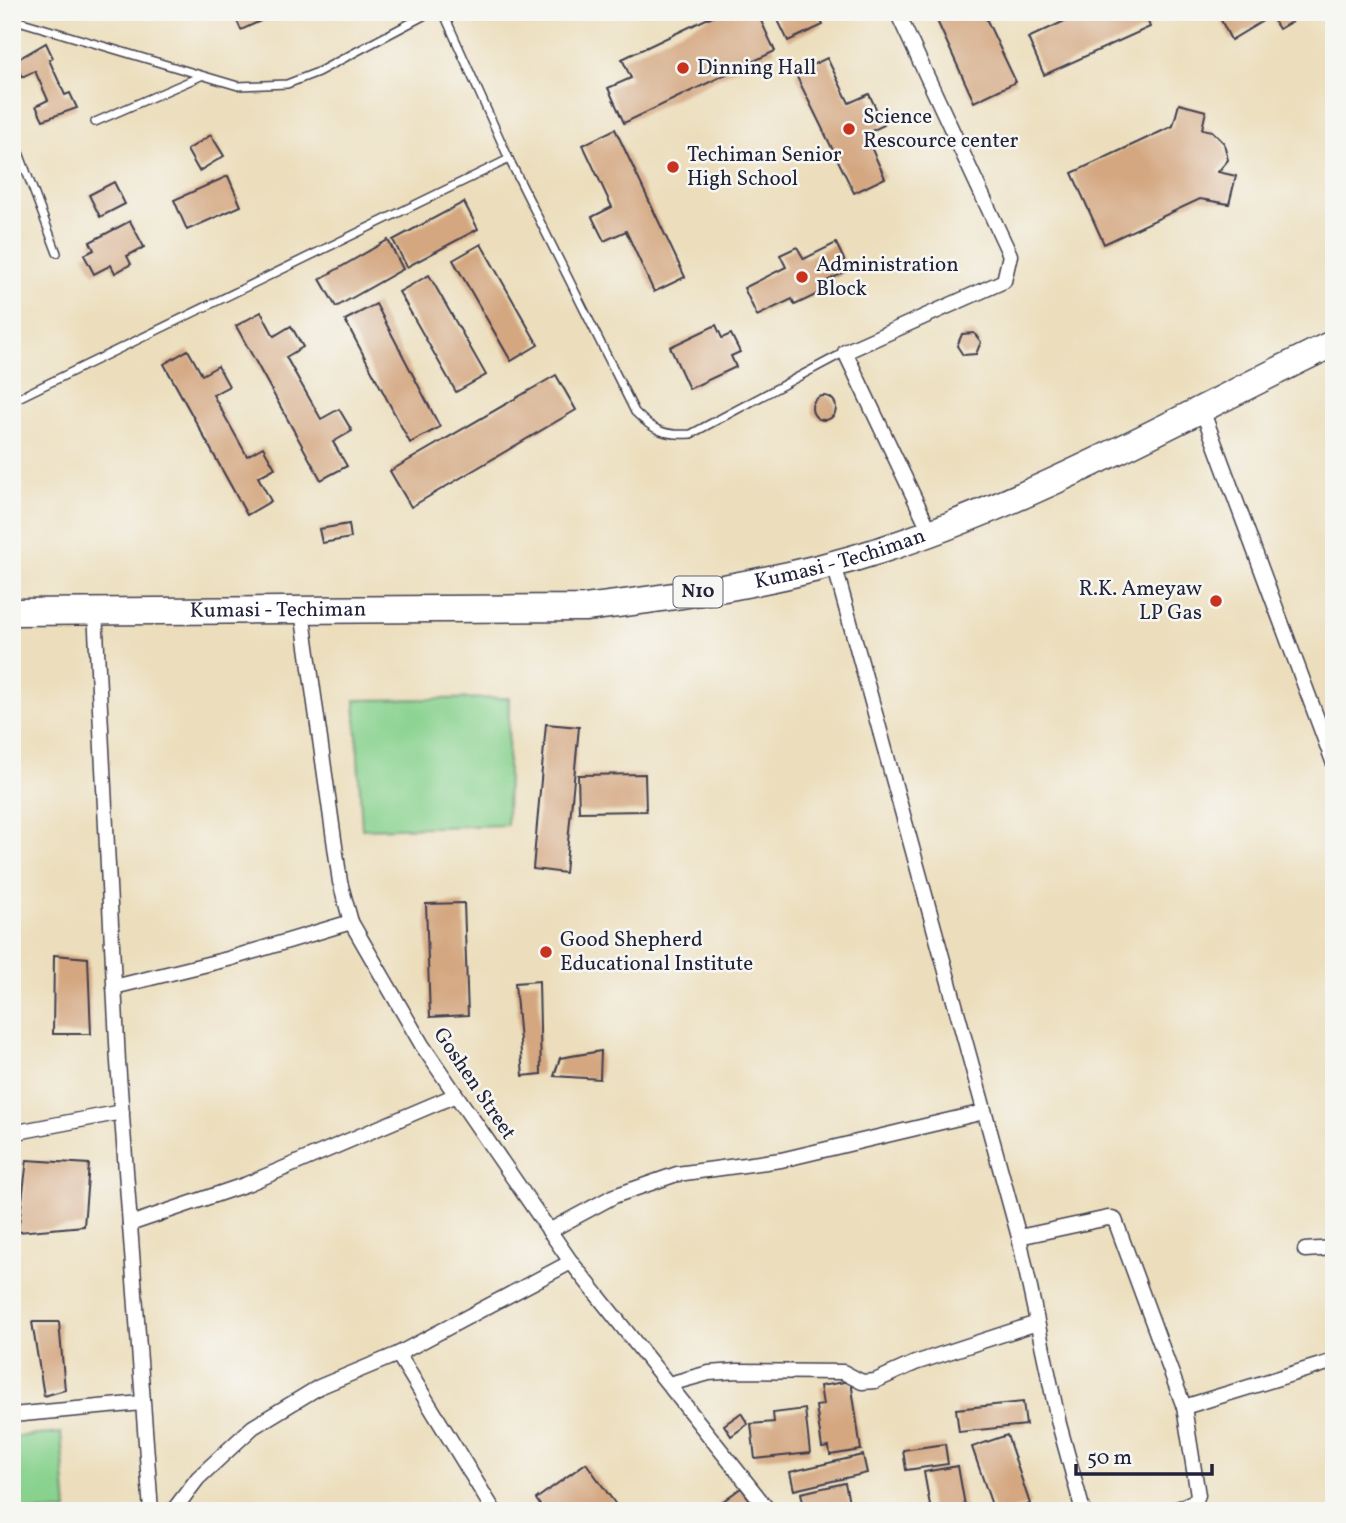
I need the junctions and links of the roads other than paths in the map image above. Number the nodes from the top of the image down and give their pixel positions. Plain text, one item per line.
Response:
1 (431, 12) edge
2 (443, 12) edge
3 (897, 12) edge
4 (12, 19) edge
5 (202, 76) junction
6 (95, 122) dead end
7 (12, 134) edge
8 (509, 159) junction
9 (57, 253) dead end
10 (1334, 344) edge
11 (845, 352) junction
12 (12, 401) edge
13 (1201, 407) junction
14 (930, 531) junction
15 (834, 564) junction
16 (94, 611) junction
17 (302, 611) junction
18 (12, 612) edge
19 (1334, 764) edge
20 (351, 922) junction
21 (114, 987) junction
22 (456, 1096) junction
23 (122, 1112) junction
24 (984, 1112) junction
25 (12, 1133) edge
26 (130, 1224) junction
27 (549, 1231) junction
28 (1019, 1237) junction
29 (1334, 1248) edge
30 (1305, 1250) dead end
31 (571, 1262) junction
32 (1037, 1323) junction
33 (398, 1354) junction
34 (1334, 1361) edge
35 (669, 1384) junction
36 (142, 1403) junction
37 (1184, 1407) junction
38 (12, 1415) edge
39 (151, 1511) edge
40 (173, 1511) edge
41 (494, 1511) edge
42 (769, 1511) edge
43 (1083, 1511) edge
44 (1172, 1511) edge

1 - 5 lane
2 - 8 lane
3 - 11 street
4 - 5 lane
5 - 6 lane
7 - 9 lane
8 - 11 lane
8 - 12 lane
10 - 13 highway, Kumasi - Techiman / N10
11 - 14 street
13 - 14 highway, Kumasi - Techiman / N10
13 - 19 street
14 - 15 highway, Kumasi - Techiman / N10
15 - 17 highway, Kumasi - Techiman / N10
15 - 24 street
16 - 17 highway, Kumasi - Techiman / N10
16 - 18 highway, Kumasi - Techiman / N10
16 - 21 street
17 - 20 street, Goshen Street
20 - 21 street
20 - 22 street, Goshen Street
21 - 23 street
22 - 26 street
22 - 27 street, Goshen Street
23 - 25 street
23 - 26 street
24 - 27 street
24 - 28 street
26 - 36 street
27 - 31 street, Goshen Street
28 - 32 street
28 - 37 street
29 - 30 street
31 - 33 street
31 - 35 street, Goshen Street
32 - 35 street
32 - 43 street
33 - 40 street
33 - 41 street
34 - 37 street
35 - 42 street, Goshen Street
36 - 38 street
36 - 39 street
37 - 44 street

